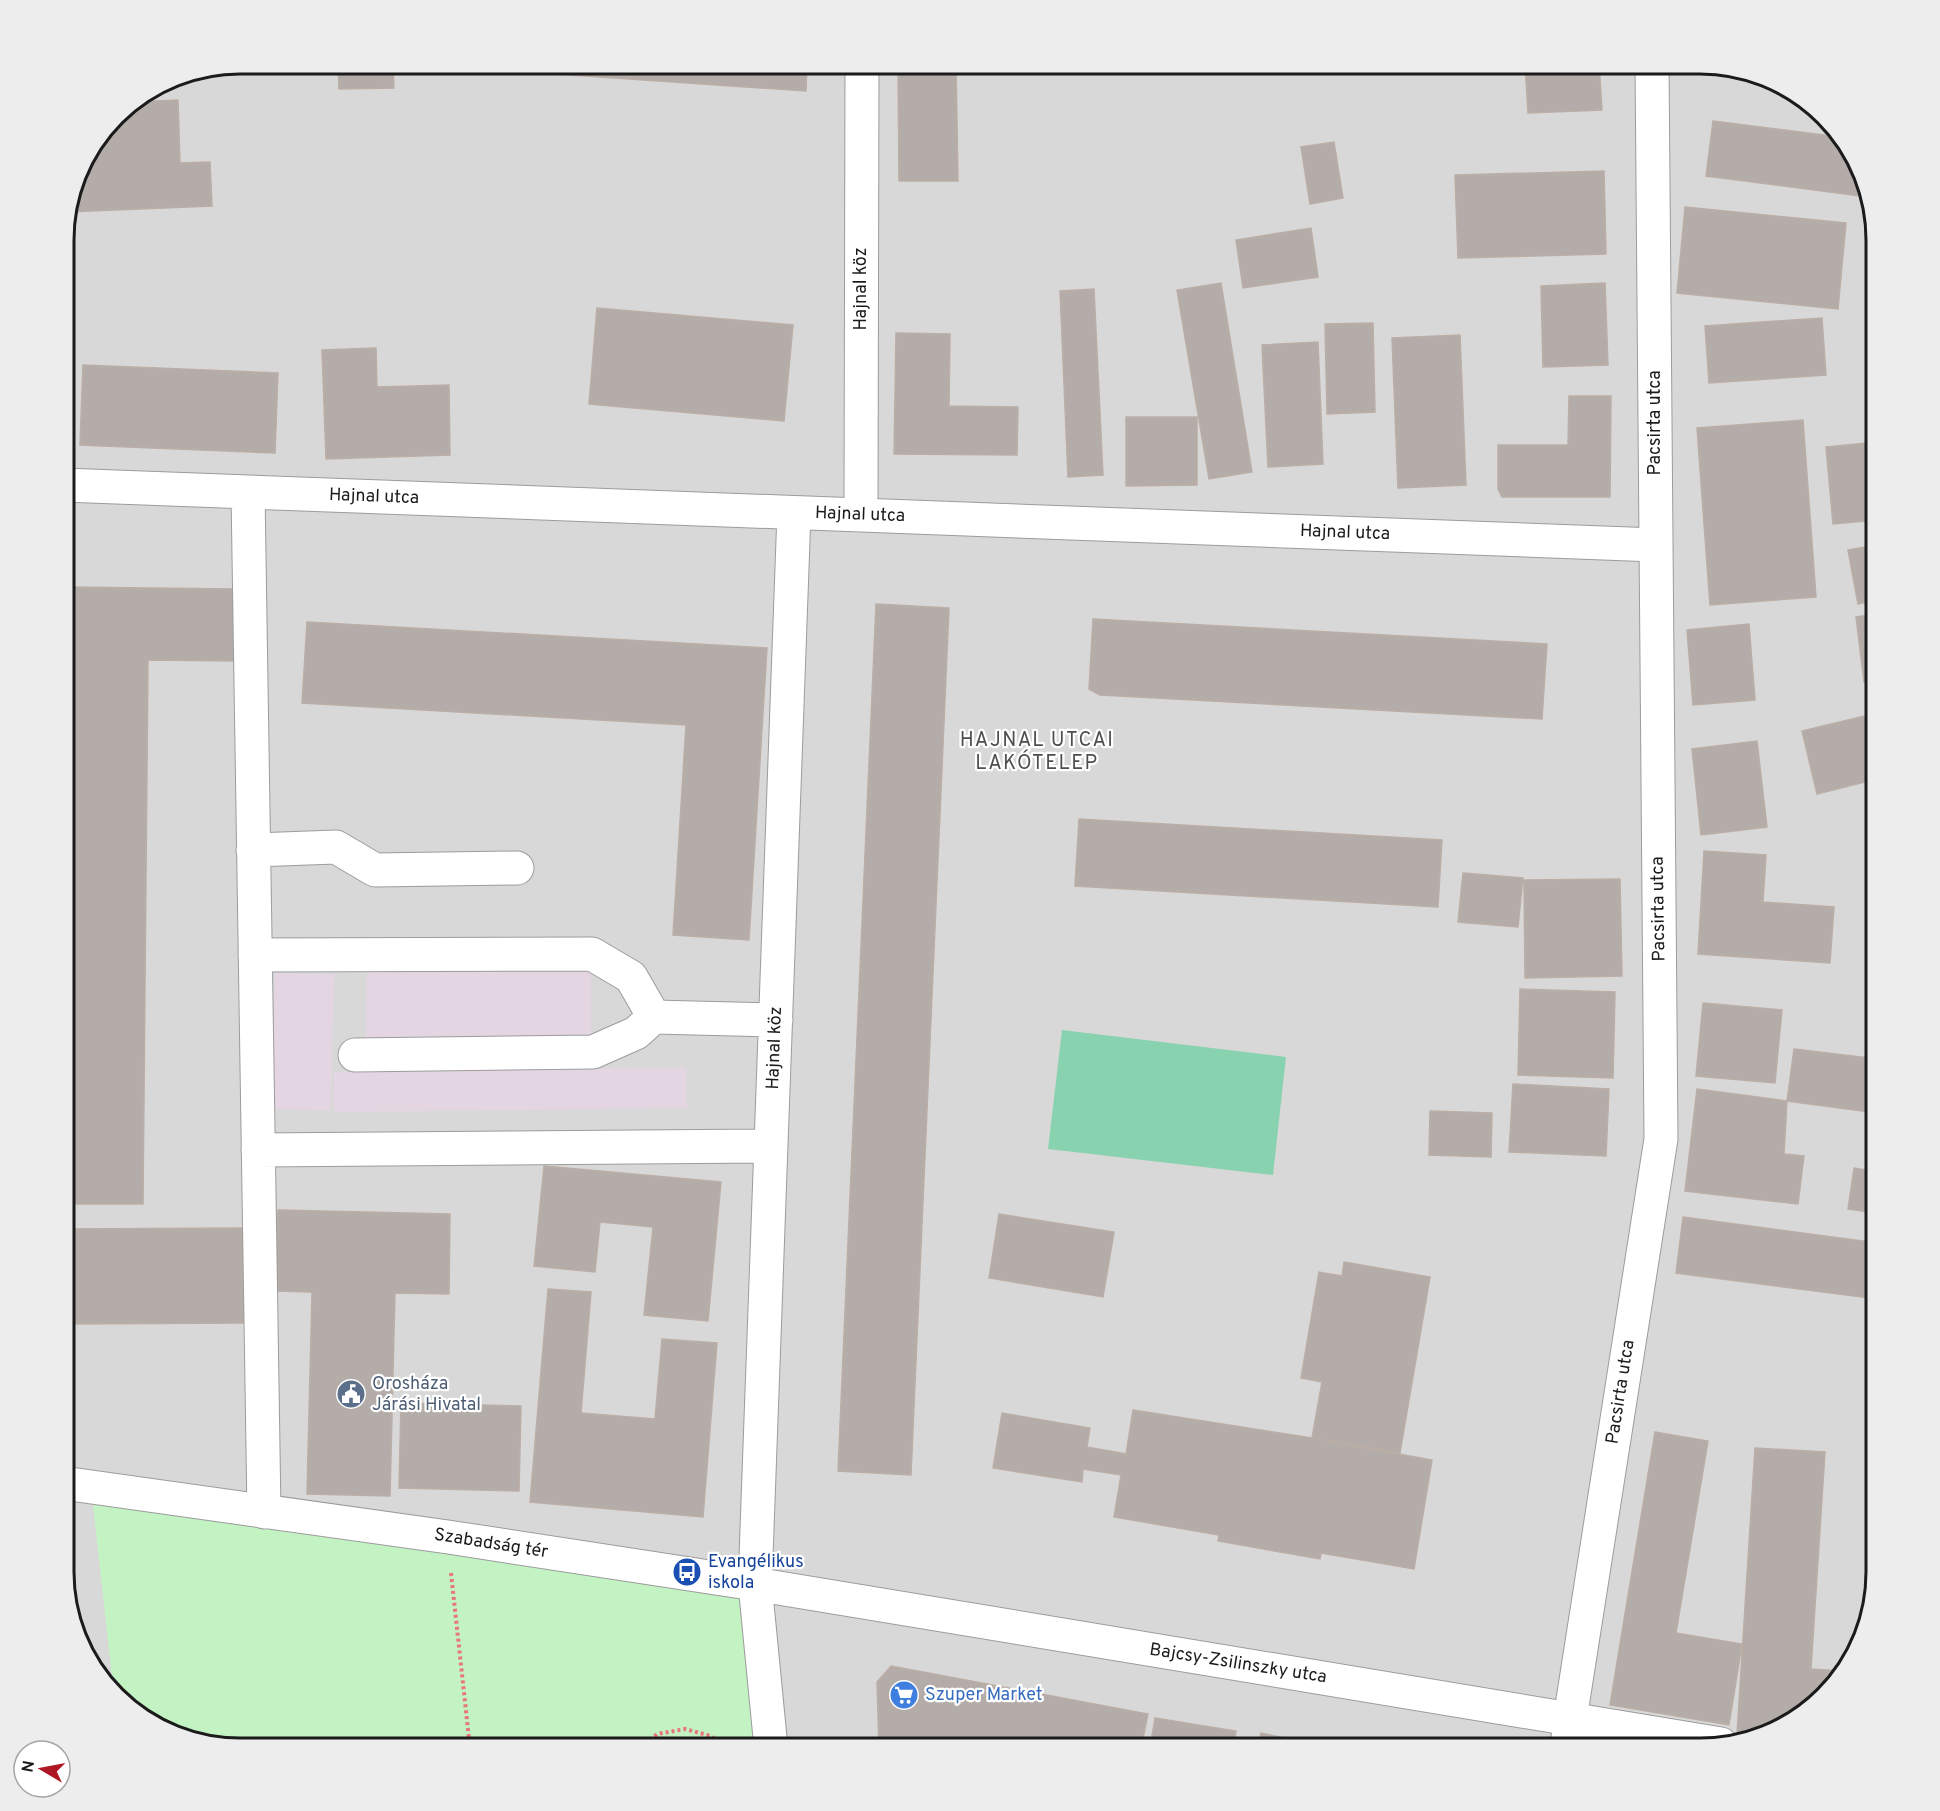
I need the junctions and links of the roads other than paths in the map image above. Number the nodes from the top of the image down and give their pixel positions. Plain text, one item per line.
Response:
1 (861, 74) edge
2 (1652, 74) edge
3 (74, 485) edge
4 (248, 492) junction
5 (794, 513) junction
6 (861, 515) junction
7 (1656, 545) junction
8 (253, 850) junction
9 (517, 868) dead end
10 (255, 955) junction
11 (654, 1017) junction
12 (776, 1020) junction
13 (355, 1054) dead end
14 (771, 1146) junction
15 (258, 1150) junction
16 (74, 1485) edge
17 (264, 1512) junction
18 (755, 1584) junction
19 (1569, 1733) edge
20 (770, 1738) edge
21 (1638, 1738) edge

1 - 6 street, Hajnal köz
2 - 7 street, Pacsirta utca
3 - 4 street, Hajnal utca
4 - 5 street, Hajnal utca
4 - 8 street
5 - 6 street, Hajnal utca
5 - 12 street, Hajnal köz
6 - 7 street, Hajnal utca
7 - 19 street, Pacsirta utca
8 - 9 street
8 - 10 street
10 - 11 street
10 - 15 street
11 - 12 street
11 - 13 street
12 - 14 street, Hajnal köz
14 - 15 street
14 - 18 street, Hajnal köz
15 - 17 street
16 - 17 street, Szabadság tér
17 - 18 street, Szabadság tér
18 - 19 street, Bajcsy-Zsilinszky utca
18 - 20 street
19 - 21 street, Bajcsy-Zsilinszky utca

